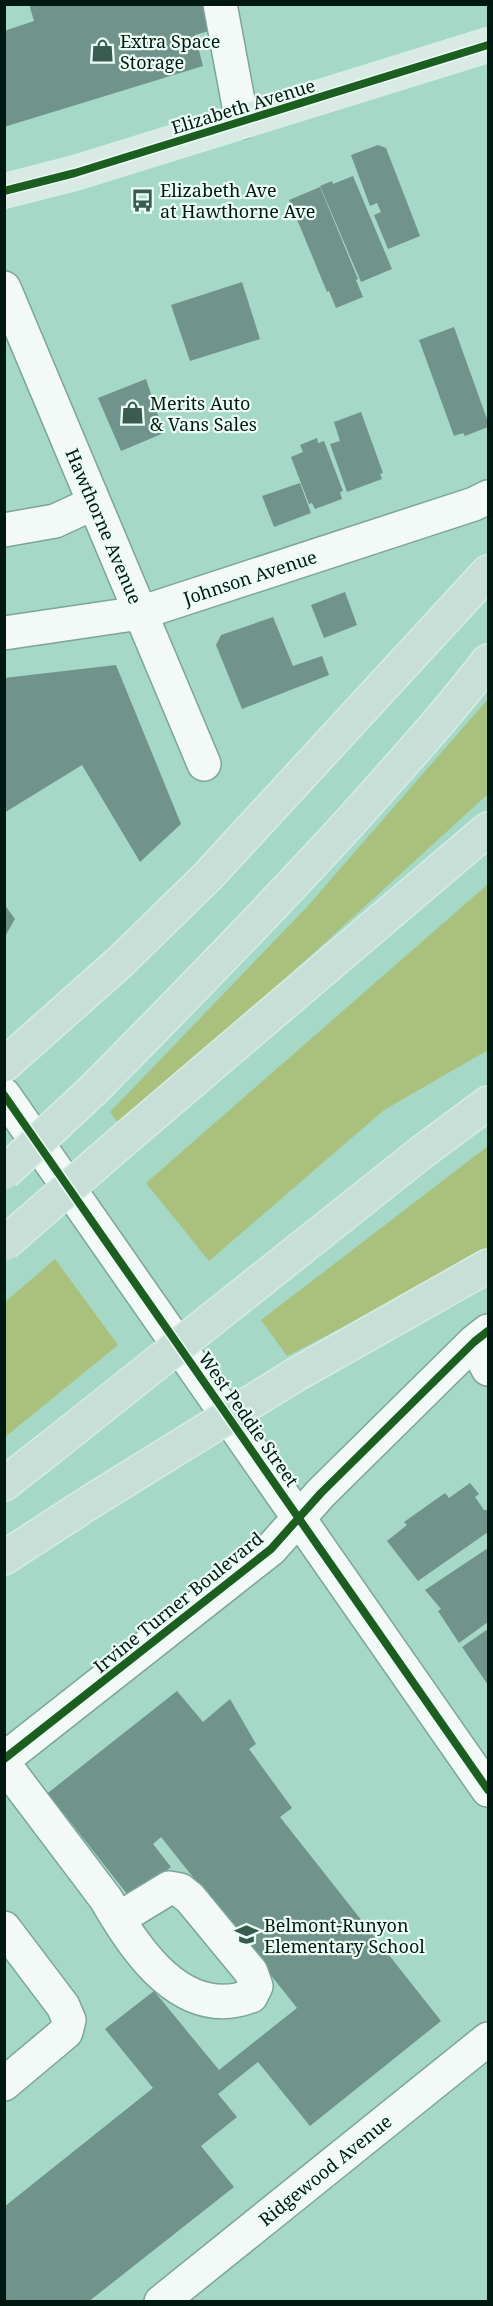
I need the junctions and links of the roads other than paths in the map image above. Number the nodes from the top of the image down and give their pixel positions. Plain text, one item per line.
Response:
1 (220, 4) edge
2 (489, 45) edge
3 (242, 122) junction
4 (4, 191) edge
5 (7, 302) edge
6 (489, 497) edge
7 (94, 503) junction
8 (4, 530) edge
9 (489, 572) edge
10 (141, 613) junction
11 (4, 633) edge
12 (489, 661) edge
13 (204, 764) dead end
14 (489, 829) edge
15 (4, 1065) edge
16 (4, 1095) edge
17 (489, 1103) edge
18 (4, 1173) edge
19 (4, 1244) edge
20 (489, 1266) edge
21 (484, 1347) edge
22 (4, 1484) edge
23 (299, 1517) junction
24 (4, 1558) edge
25 (4, 1759) edge
26 (4, 1764) edge
27 (489, 1790) edge
28 (117, 1919) dead end
29 (4, 1928) edge
30 (489, 2039) edge
31 (4, 2084) edge
32 (161, 2301) edge

1 - 3 street
2 - 3 main road, Elizabeth Avenue
3 - 4 main road, Elizabeth Avenue
5 - 7 street, Hawthorne Avenue
6 - 10 street, Johnson Avenue
7 - 8 street
7 - 10 street, Hawthorne Avenue
9 - 15 highway
10 - 11 street, Johnson Avenue
10 - 13 street, Hawthorne Avenue
12 - 18 highway, bridge
14 - 19 highway, bridge
16 - 23 street, West Peddie Street
17 - 22 highway, bridge
20 - 24 highway, bridge
21 - 23 street, Irvine Turner Boulevard
23 - 25 street, Irvine Turner Boulevard
23 - 27 street, West Peddie Street
26 - 28 street
29 - 31 street
30 - 32 street, Ridgewood Avenue

